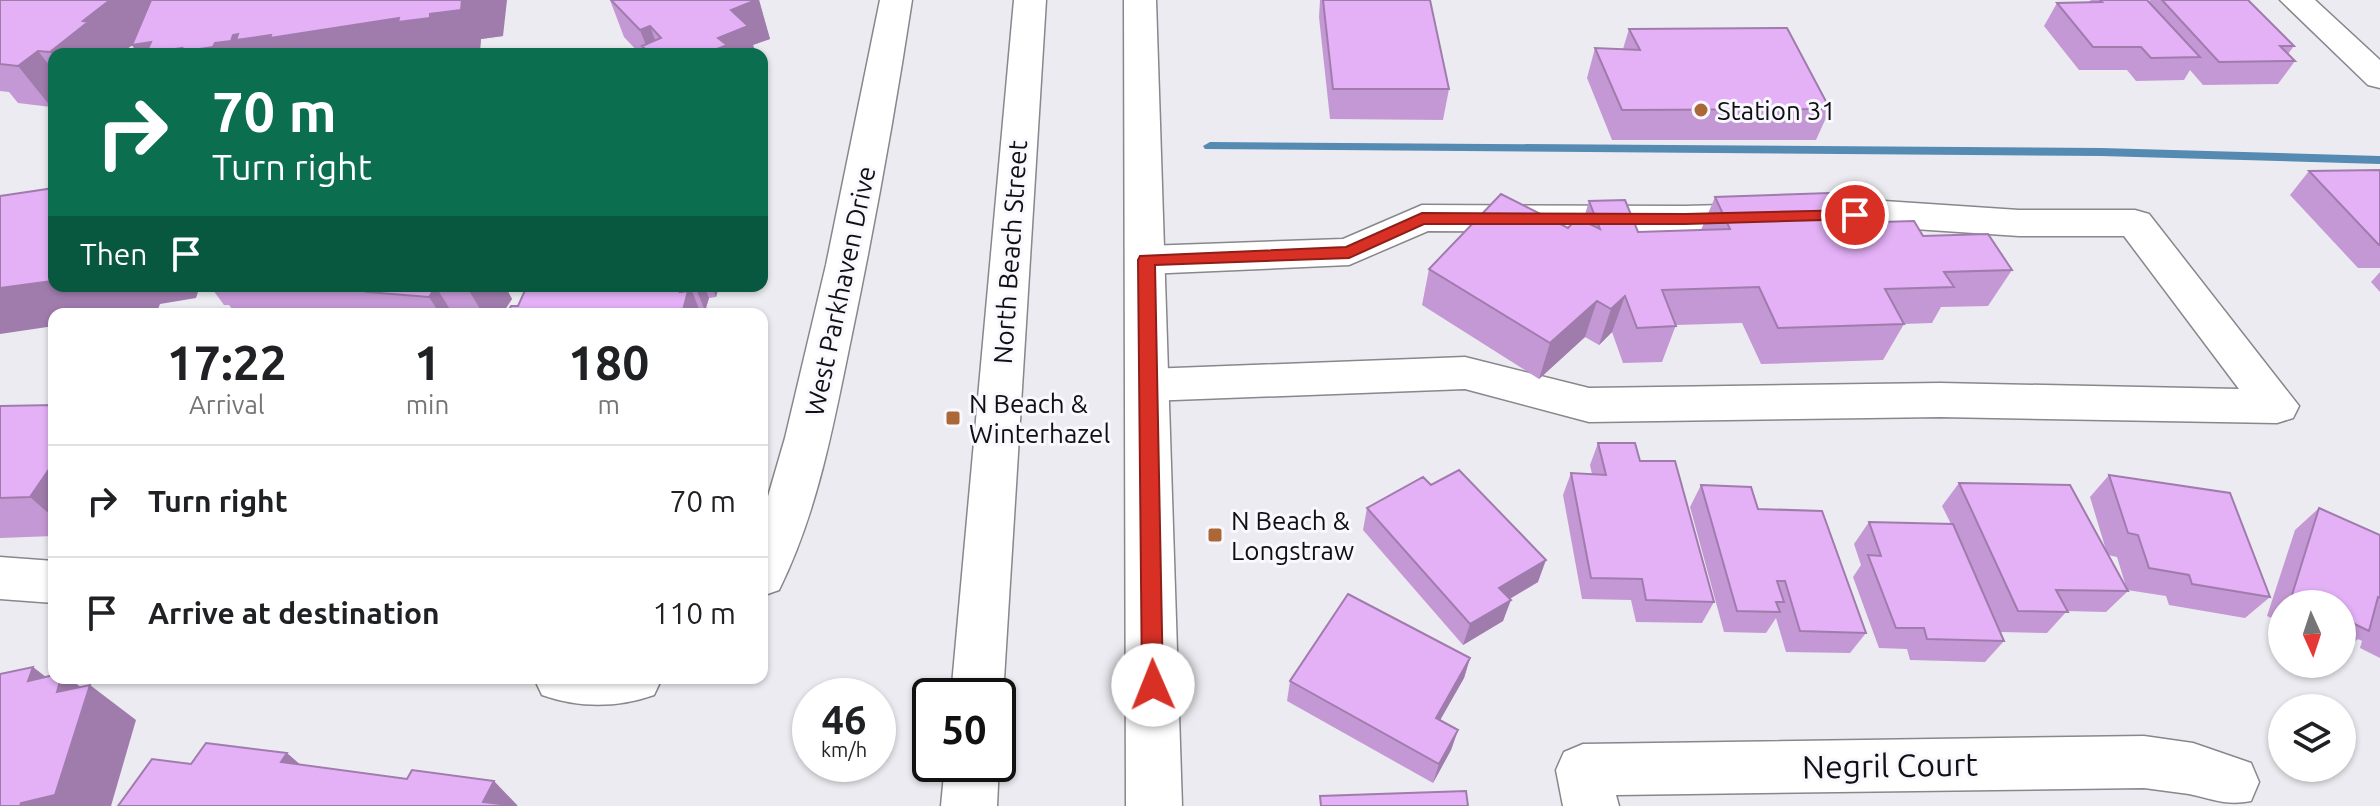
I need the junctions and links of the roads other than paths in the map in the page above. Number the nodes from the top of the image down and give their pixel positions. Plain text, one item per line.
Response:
1 (896, 0) edge
2 (1030, 0) edge
3 (1140, 0) edge
4 (2296, 0) edge
5 (2380, 78) edge
6 (1146, 260) junction
7 (1148, 385) junction
8 (768, 563) edge
9 (0, 578) edge
10 (48, 582) edge
11 (978, 678) edge
12 (971, 782) edge
13 (2231, 782) dead end
14 (969, 806) edge
15 (1154, 806) edge
16 (1591, 806) edge

1 - 8 main road, West Parkhaven Drive
2 - 11 main road, North Beach Street
3 - 6 main road
4 - 5 main road
6 - 7 main road
6 - 7 main road
7 - 15 main road
9 - 10 main road
12 - 14 main road
13 - 16 main road, Negril Court

